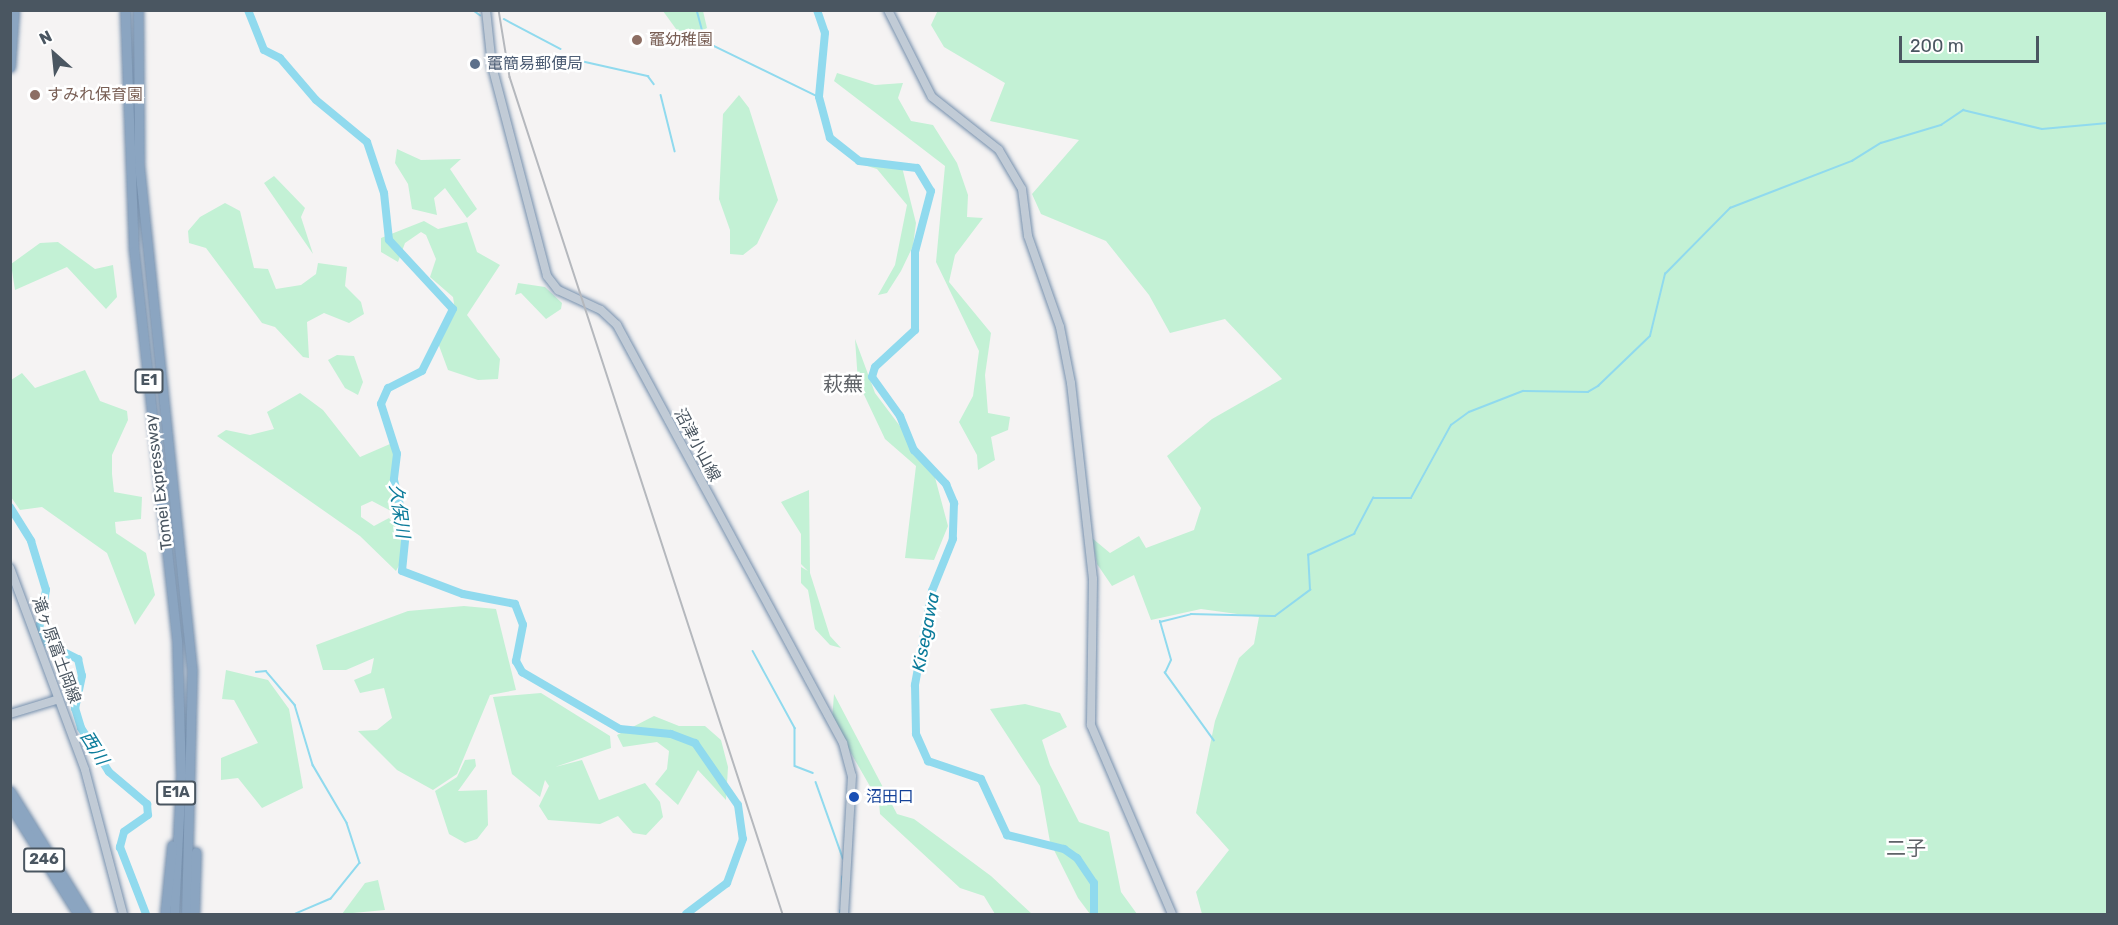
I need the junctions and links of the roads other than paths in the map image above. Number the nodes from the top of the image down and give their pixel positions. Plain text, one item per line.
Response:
1 (14, 10) edge
2 (125, 10) edge
3 (138, 10) edge
4 (486, 10) edge
5 (888, 10) edge
6 (10, 67) edge
7 (10, 568) edge
8 (192, 670) junction
9 (179, 672) junction
10 (59, 699) junction
11 (10, 714) edge
12 (10, 791) edge
13 (10, 805) edge
14 (78, 915) edge
15 (86, 915) edge
16 (123, 915) edge
17 (165, 915) edge
18 (174, 915) edge
19 (186, 915) edge
20 (195, 915) edge
21 (844, 915) edge
22 (1172, 915) edge

1 - 6 highway
2 - 9 highway, Tomei Expressway / E1
3 - 8 highway, Tomei Expressway / E1
4 - 21 main road, 沼津小山線
5 - 22 main road
7 - 10 main road, 滝ヶ原富士岡線
8 - 19 highway, Tomei Expressway / E1
8 - 20 highway
9 - 17 highway, E1A
9 - 18 highway, Tomei Expressway / E1
10 - 11 main road
10 - 16 main road, 滝ヶ原富士岡線
12 - 15 highway, 246
13 - 14 highway, 246

